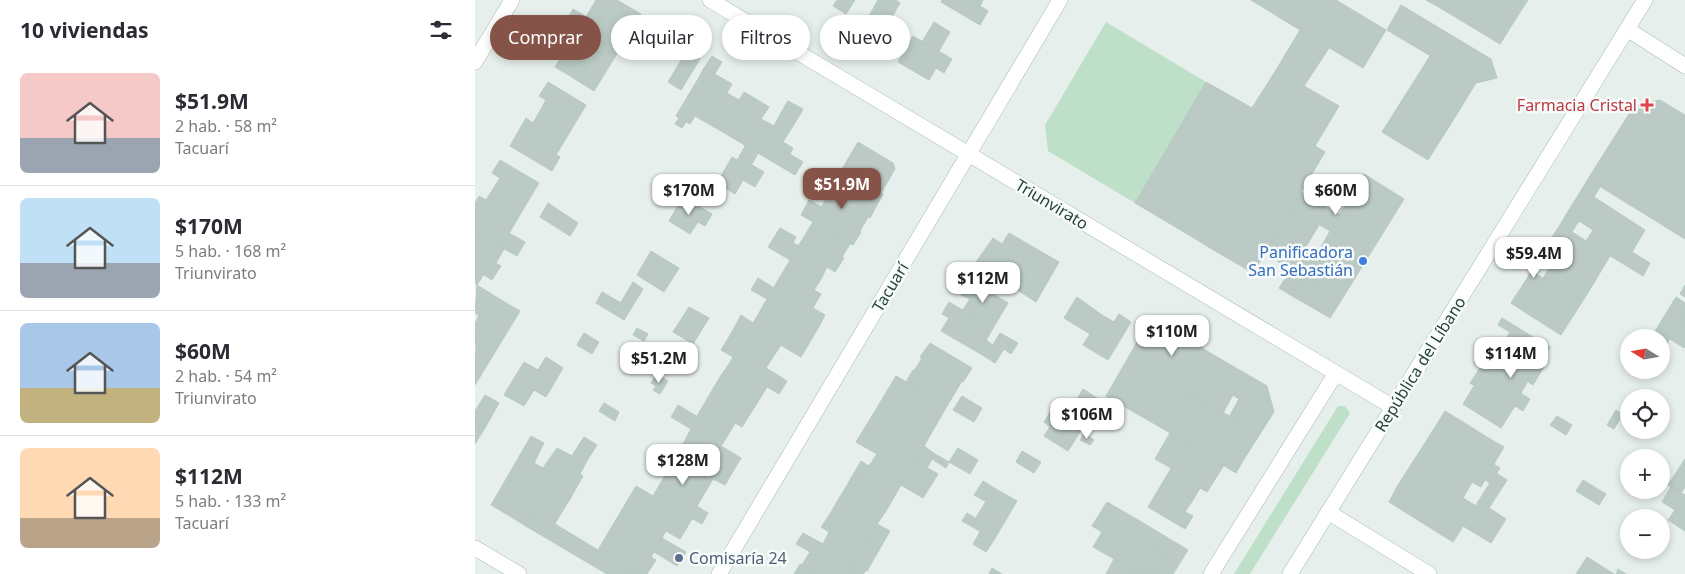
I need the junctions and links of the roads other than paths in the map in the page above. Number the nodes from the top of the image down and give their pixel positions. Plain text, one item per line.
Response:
1 (512, 0) edge
2 (710, 0) edge
3 (1061, 0) edge
4 (1645, 0) edge
5 (1627, 30) junction
6 (475, 62) edge
7 (1685, 66) edge
8 (969, 154) junction
9 (1336, 373) junction
10 (1393, 407) junction
11 (1328, 512) junction
12 (475, 548) edge
13 (519, 574) edge
14 (719, 574) edge
15 (1211, 574) edge
16 (1290, 574) edge
17 (1429, 574) edge

1 - 6 street
2 - 8 street, Triunvirato
3 - 8 street, Tacuarí
4 - 5 street, República del Líbano
5 - 7 street
5 - 10 street, República del Líbano
8 - 9 street, Triunvirato
8 - 14 street, Tacuarí
9 - 10 street, Triunvirato
9 - 15 street
10 - 11 street, República del Líbano
11 - 16 street, República del Líbano
11 - 17 street
12 - 13 street

